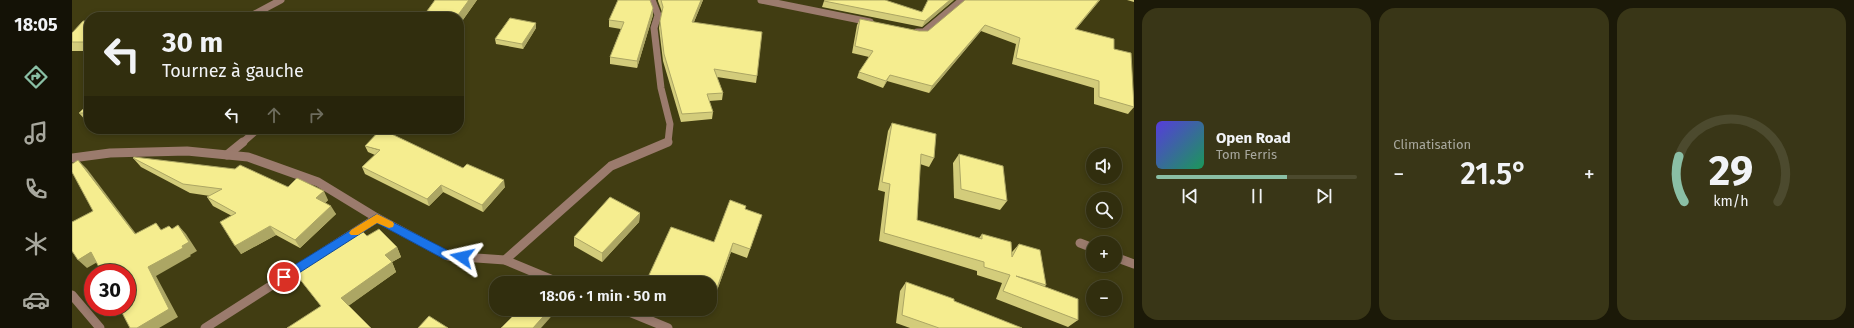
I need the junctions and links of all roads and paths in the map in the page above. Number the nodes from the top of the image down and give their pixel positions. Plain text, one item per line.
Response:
1 (281, 0) edge
2 (652, 0) edge
3 (761, 0) edge
4 (962, 0) edge
5 (258, 12) edge
6 (880, 24) edge
7 (910, 31) edge
8 (252, 134) edge
9 (227, 155) junction
10 (72, 158) edge
11 (377, 218) junction
12 (1080, 243) dead end
13 (1086, 245) edge
14 (505, 260) junction
15 (1122, 260) edge
16 (1134, 264) edge
17 (543, 276) edge
18 (72, 295) edge
19 (639, 316) edge
20 (100, 328) edge
21 (205, 328) edge
22 (668, 328) edge

1 - 5 street
2 - 14 street
3 - 6 street
4 - 7 street
8 - 9 street
9 - 10 street
9 - 11 street
11 - 14 street
11 - 21 street
12 - 13 street
14 - 17 street
15 - 16 street
18 - 20 street
19 - 22 street

